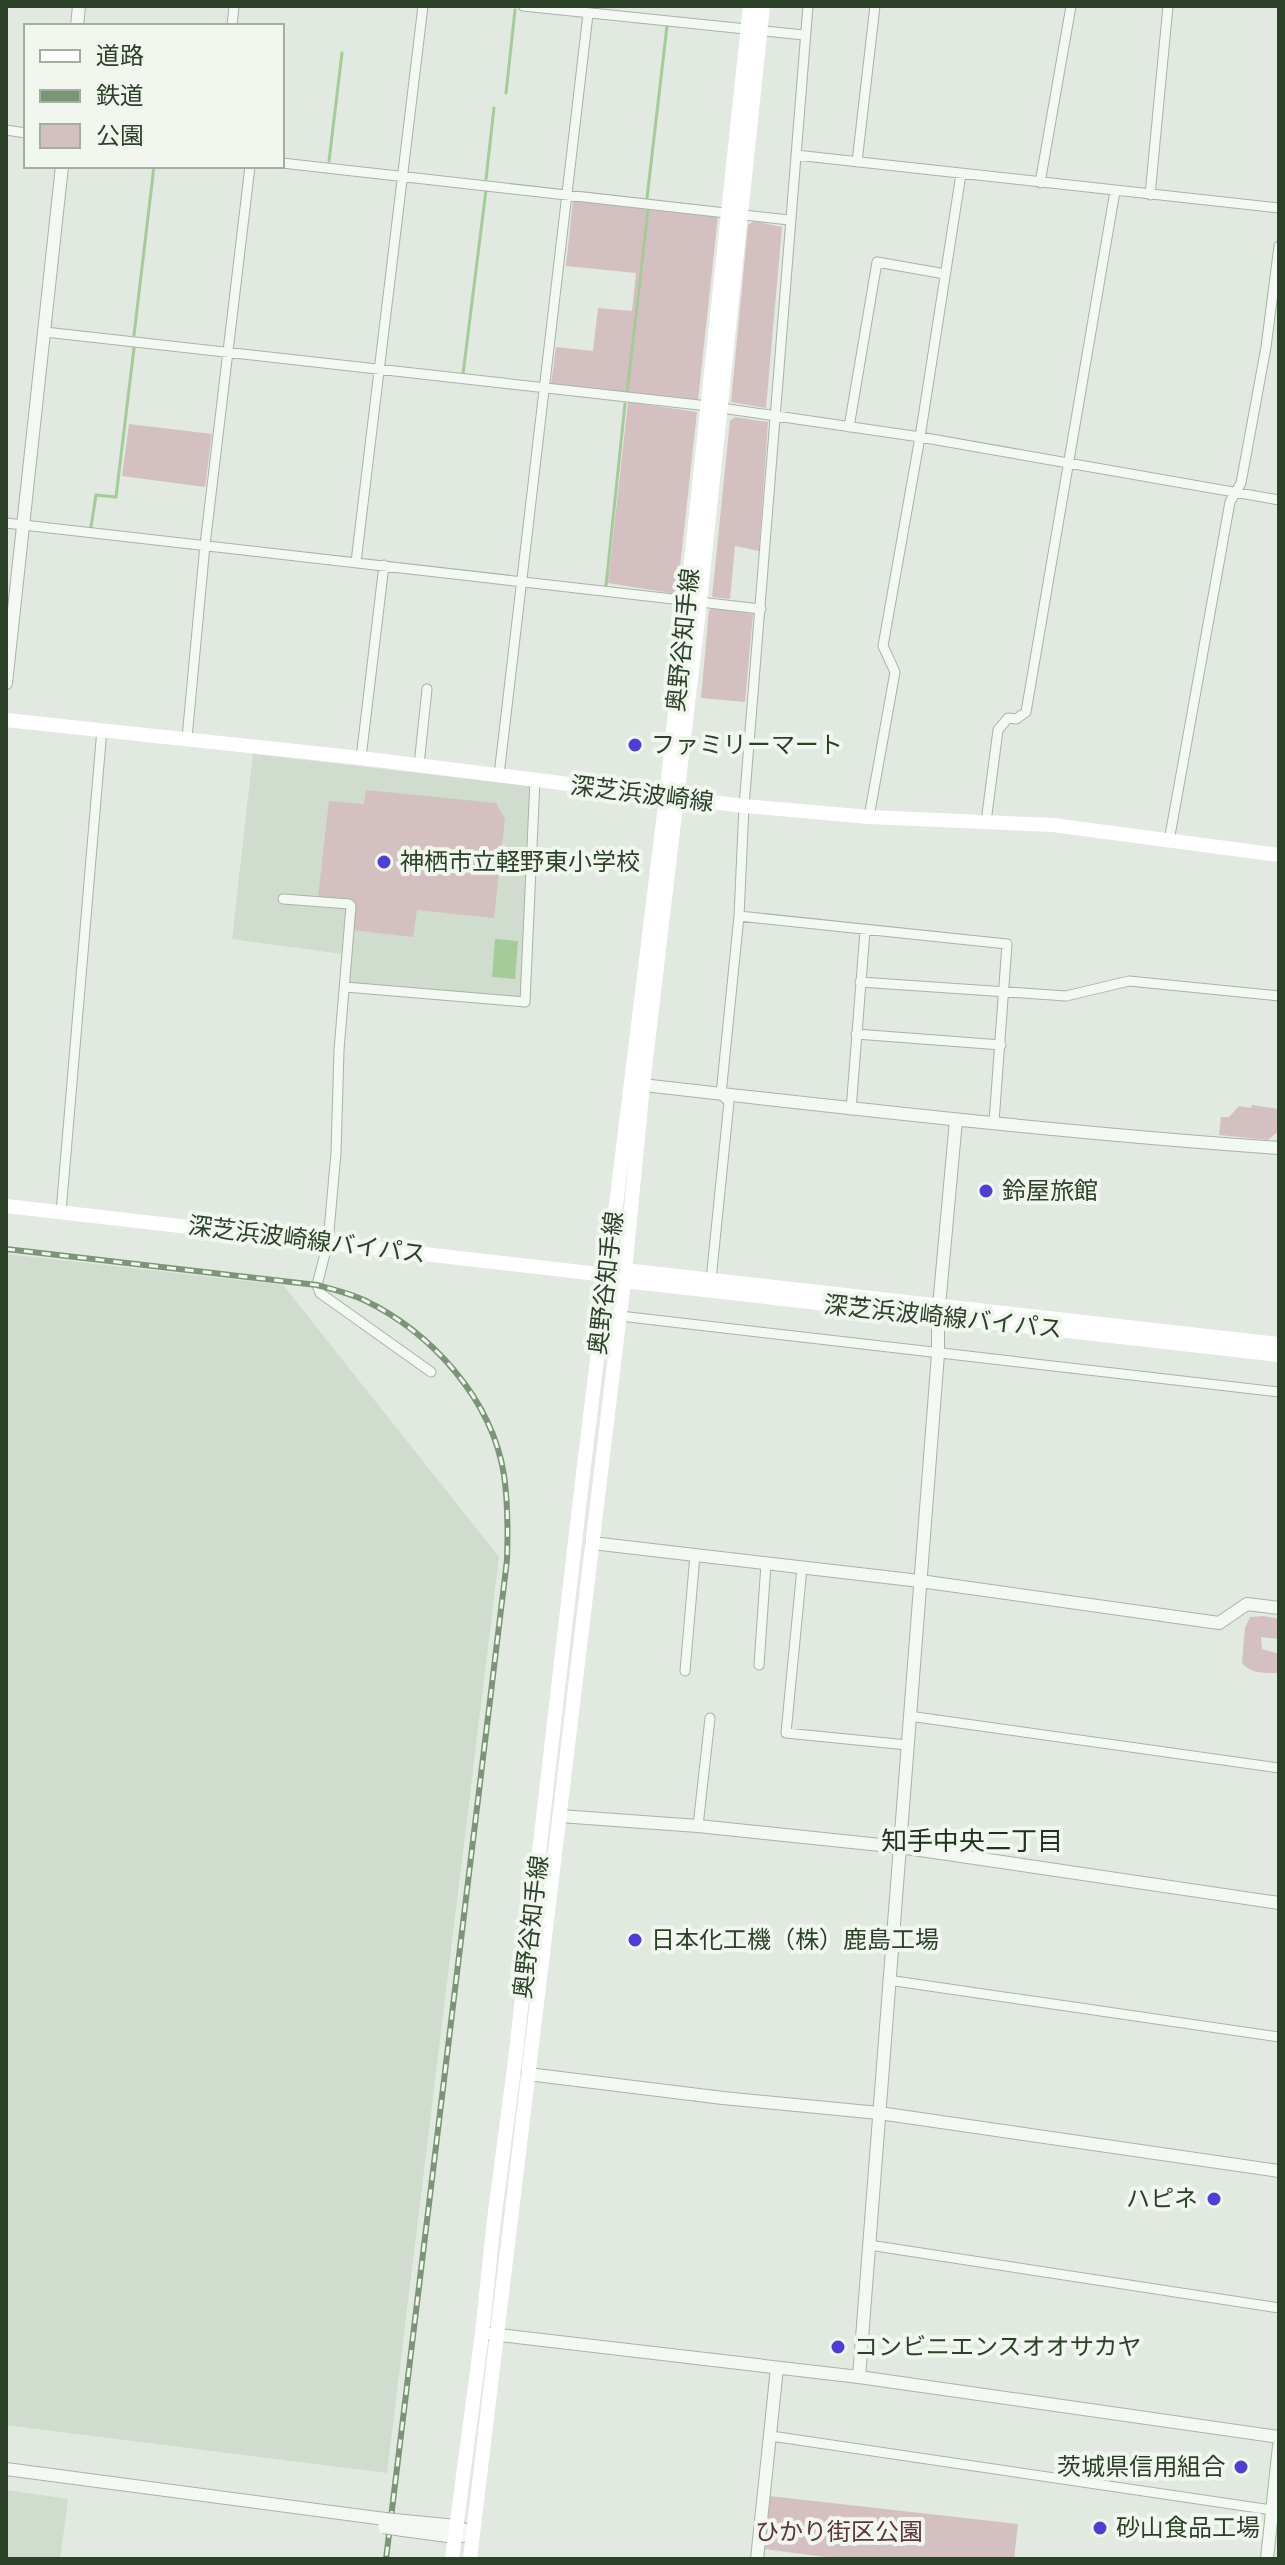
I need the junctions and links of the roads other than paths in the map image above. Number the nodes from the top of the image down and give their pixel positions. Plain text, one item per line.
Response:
1 (423, 6) edge
2 (523, 6) edge
3 (750, 6) edge
4 (763, 6) edge
5 (808, 6) edge
6 (875, 6) edge
7 (1071, 6) edge
8 (1168, 6) edge
9 (588, 14) junction
10 (754, 30) junction
11 (804, 35) junction
12 (796, 155) junction
13 (857, 162) junction
14 (284, 163) edge
15 (62, 168) edge
16 (250, 168) edge
17 (403, 174) junction
18 (961, 174) junction
19 (1040, 183) junction
20 (1115, 191) junction
21 (568, 195) junction
22 (1150, 195) junction
23 (1279, 208) edge
24 (735, 214) junction
25 (789, 220) junction
26 (1279, 246) edge
27 (945, 274) junction
28 (45, 332) junction
29 (228, 354) junction
30 (379, 370) junction
31 (545, 389) junction
32 (714, 407) junction
33 (775, 415) junction
34 (849, 427) junction
35 (920, 437) junction
36 (1070, 465) junction
37 (1235, 492) junction
38 (1279, 500) edge
39 (6, 523) edge
40 (25, 525) junction
41 (205, 545) junction
42 (356, 562) junction
43 (384, 565) junction
44 (522, 581) junction
45 (694, 602) junction
46 (761, 609) junction
47 (6, 683) edge
48 (427, 689) dead end
49 (6, 720) edge
50 (102, 729) junction
51 (187, 738) junction
52 (361, 758) junction
53 (419, 765) junction
54 (499, 775) junction
55 (535, 780) junction
56 (672, 798) junction
57 (744, 806) junction
58 (869, 817) junction
59 (986, 822) junction
60 (1169, 841) junction
61 (1279, 855) edge
62 (283, 899) dead end
63 (739, 916) junction
64 (865, 931) junction
65 (860, 982) junction
66 (345, 987) junction
67 (1005, 994) junction
68 (1279, 996) edge
69 (856, 1034) junction
70 (1001, 1045) junction
71 (643, 1085) junction
72 (721, 1094) junction
73 (851, 1110) junction
74 (956, 1120) junction
75 (994, 1122) junction
76 (1279, 1148) edge
77 (6, 1206) edge
78 (61, 1212) junction
79 (328, 1242) junction
80 (607, 1275) junction
81 (624, 1275) junction
82 (711, 1280) junction
83 (939, 1312) junction
84 (620, 1316) junction
85 (1279, 1344) edge
86 (938, 1354) junction
87 (1279, 1355) edge
88 (431, 1372) dead end
89 (1279, 1392) edge
90 (592, 1543) junction
91 (695, 1555) junction
92 (766, 1564) junction
93 (802, 1568) junction
94 (920, 1581) junction
95 (1279, 1608) edge
96 (759, 1665) dead end
97 (685, 1671) dead end
98 (909, 1716) junction
99 (710, 1718) dead end
100 (907, 1745) junction
101 (1279, 1768) edge
102 (560, 1816) junction
103 (698, 1826) junction
104 (900, 1847) junction
105 (1279, 1903) edge
106 (888, 1980) junction
107 (1279, 2037) edge
108 (528, 2074) junction
109 (879, 2113) junction
110 (1279, 2171) edge
111 (869, 2245) junction
112 (1279, 2308) edge
113 (482, 2333) junction
114 (499, 2336) junction
115 (777, 2368) junction
116 (859, 2377) junction
117 (771, 2436) junction
118 (1279, 2437) edge
119 (1279, 2446) edge
120 (6, 2469) edge
121 (6, 2476) edge
122 (1272, 2510) junction
123 (385, 2523) junction
124 (455, 2532) junction
125 (473, 2534) junction
126 (452, 2559) edge
127 (470, 2559) edge
128 (757, 2559) edge
129 (1267, 2559) edge

1 - 17 street
2 - 9 street
3 - 10 main road, 奥野谷知手線
4 - 10 main road, 奥野谷知手線
5 - 11 street
6 - 13 street
7 - 19 street
8 - 22 street
9 - 10 street
9 - 21 street
10 - 11 street
10 - 24 main road, 奥野谷知手線
11 - 12 street
12 - 13 street
12 - 25 street
13 - 18 street
14 - 17 street
15 - 28 street
16 - 29 street
17 - 21 street
17 - 30 street
18 - 19 street
18 - 27 street
19 - 20 street
20 - 22 street
20 - 36 street
21 - 24 street
21 - 31 street
22 - 23 street
24 - 25 street
24 - 32 main road, 奥野谷知手線
25 - 33 street
26 - 37 street
27 - 34 street
27 - 35 street
28 - 29 street
28 - 40 street
29 - 30 street
29 - 41 street
30 - 31 street
30 - 42 street
31 - 32 street
31 - 44 street
32 - 33 street
32 - 45 main road, 奥野谷知手線
33 - 34 street
33 - 46 street
34 - 35 street
35 - 36 street
35 - 58 street
36 - 37 street
36 - 59 street
37 - 38 street
37 - 60 street
39 - 40 street
40 - 41 street
40 - 47 street
41 - 42 street
41 - 51 street
42 - 43 street
43 - 44 street
43 - 52 street
44 - 45 street
44 - 54 street
45 - 46 street
45 - 56 main road, 奥野谷知手線
46 - 57 street
48 - 53 street
49 - 50 main road, 深芝浜波崎線
50 - 51 main road, 深芝浜波崎線
50 - 78 street
51 - 52 main road, 深芝浜波崎線
52 - 53 main road, 深芝浜波崎線
53 - 54 main road, 深芝浜波崎線
54 - 55 main road, 深芝浜波崎線
55 - 56 main road, 深芝浜波崎線
55 - 66 street
56 - 57 main road, 深芝浜波崎線
56 - 71 main road, 奥野谷知手線
56 - 80 main road, 奥野谷知手線
57 - 58 main road, 深芝浜波崎線
57 - 63 street
58 - 59 main road, 深芝浜波崎線
59 - 60 main road, 深芝浜波崎線
60 - 61 main road, 深芝浜波崎線
62 - 66 street
63 - 64 street
63 - 72 street
64 - 65 street
64 - 67 street
65 - 67 street
65 - 69 street
66 - 79 street
67 - 68 street
67 - 70 street
69 - 70 street
69 - 73 street
70 - 75 street
71 - 72 street
71 - 81 main road, 奥野谷知手線
72 - 73 street
72 - 82 street
73 - 74 street
74 - 75 street
74 - 83 street
75 - 76 street
77 - 78 main road, 深芝浜波崎線バイパス
78 - 79 main road, 深芝浜波崎線バイパス
79 - 80 main road, 深芝浜波崎線バイパス
79 - 88 street
80 - 81 main road, 深芝浜波崎線バイパス
80 - 113 main road, 奥野谷知手線
81 - 82 main road, 深芝浜波崎線バイパス
81 - 83 main road, 深芝浜波崎線バイパス
81 - 84 main road, 奥野谷知手線
82 - 83 main road, 深芝浜波崎線バイパス
83 - 85 main road, 深芝浜波崎線バイパス
83 - 86 street
83 - 87 main road, 深芝浜波崎線バイパス
84 - 86 street
84 - 90 main road, 奥野谷知手線
86 - 89 street
86 - 94 street
90 - 91 street
90 - 102 main road, 奥野谷知手線
91 - 92 street
91 - 97 street
92 - 93 street
92 - 96 street
93 - 94 street
93 - 100 street
94 - 95 street
94 - 98 street
98 - 100 street
98 - 101 street
99 - 103 street
100 - 104 street
102 - 103 street
102 - 108 main road, 奥野谷知手線
103 - 104 street
104 - 105 street
104 - 106 street
106 - 107 street
106 - 109 street
108 - 109 street
108 - 114 main road, 奥野谷知手線
109 - 110 street
109 - 111 street
111 - 112 street
111 - 116 street
113 - 114 street
113 - 124 main road, 奥野谷知手線
114 - 115 street
114 - 125 main road, 奥野谷知手線
115 - 116 street
115 - 117 street
116 - 118 street
117 - 122 street
117 - 128 street
119 - 122 street
120 - 123 street
121 - 123 street
122 - 129 street
123 - 124 street, bridge
124 - 125 street
124 - 126 main road, 奥野谷知手線
125 - 127 main road, 奥野谷知手線

